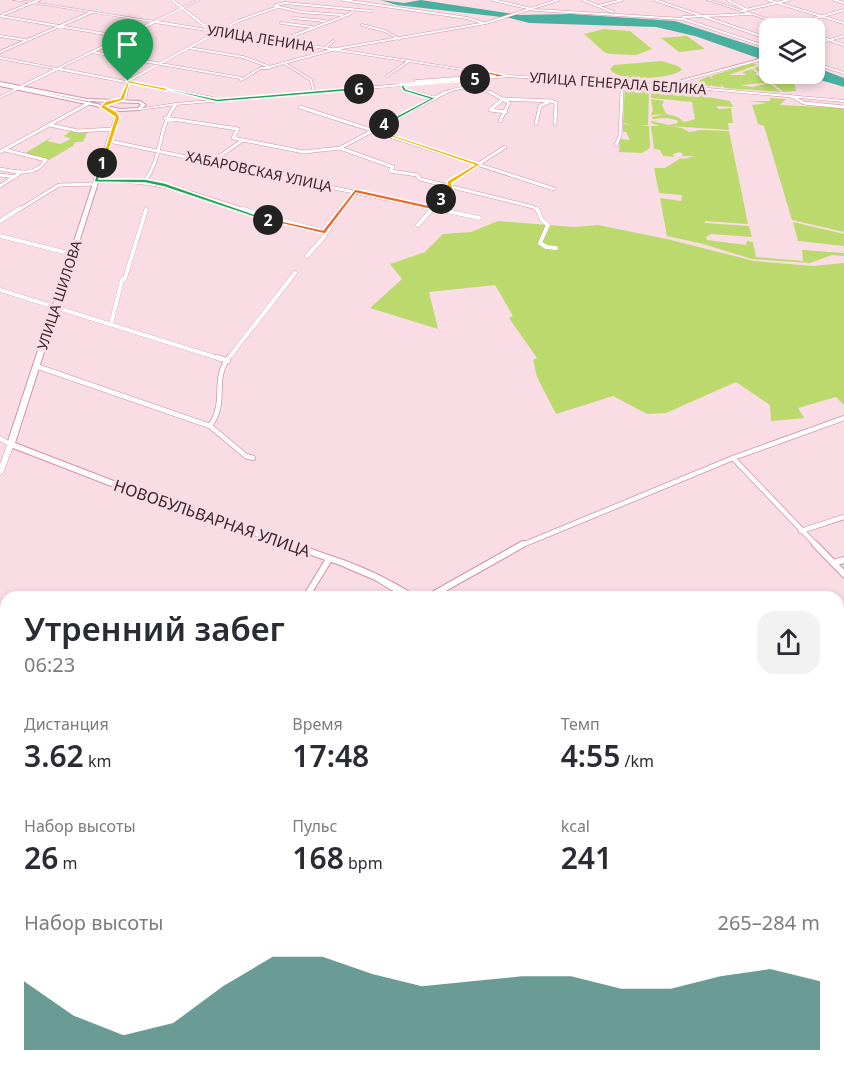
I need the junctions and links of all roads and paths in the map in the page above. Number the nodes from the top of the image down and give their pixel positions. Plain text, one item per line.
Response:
1 (14, 0) edge
2 (39, 0) edge
3 (172, 0) edge
4 (199, 0) edge
5 (343, 0) edge
6 (493, 0) edge
7 (557, 0) edge
8 (583, 0) edge
9 (622, 0) edge
10 (655, 0) edge
11 (708, 0) edge
12 (728, 0) edge
13 (768, 0) edge
14 (774, 0) edge
15 (789, 0) edge
16 (834, 0) edge
17 (195, 2) junction
18 (32, 3) junction
19 (177, 3) junction
20 (779, 3) junction
21 (844, 3) edge
22 (369, 4) junction
23 (276, 6) junction
24 (598, 6) junction
25 (390, 7) junction
26 (183, 8) junction
27 (531, 9) junction
28 (354, 10) junction
29 (371, 10) junction
30 (747, 10) junction
31 (844, 10) edge
32 (741, 11) junction
33 (92, 12) junction
34 (613, 14) junction
35 (750, 14) junction
36 (345, 15) junction
37 (700, 15) junction
38 (0, 16) edge
39 (692, 16) junction
40 (823, 16) junction
41 (672, 17) junction
42 (294, 18) dead end
43 (763, 18) edge
44 (816, 18) edge
45 (686, 20) junction
46 (328, 21) junction
47 (154, 22) junction
48 (367, 22) dead end
49 (844, 22) edge
50 (281, 23) dead end
51 (486, 23) junction
52 (60, 26) junction
53 (313, 27) junction
54 (212, 31) junction
55 (219, 32) junction
56 (758, 35) dead end
57 (0, 36) edge
58 (844, 36) edge
59 (123, 37) junction
60 (399, 39) junction
61 (825, 39) edge
62 (26, 40) junction
63 (829, 40) junction
64 (279, 41) junction
65 (333, 41) dead end
66 (825, 41) edge
67 (759, 44) edge
68 (844, 45) edge
69 (189, 48) junction
70 (325, 48) junction
71 (336, 50) junction
72 (0, 52) edge
73 (92, 52) junction
74 (0, 58) edge
75 (759, 60) edge
76 (409, 61) junction
77 (259, 62) joint
78 (284, 63) junction
79 (160, 64) junction
80 (825, 67) edge
81 (270, 68) junction
82 (58, 69) junction
83 (474, 71) junction
84 (480, 72) junction
85 (844, 73) edge
86 (387, 76) dead end
87 (507, 76) junction
88 (473, 79) junction
89 (688, 80) junction
90 (128, 81) junction
91 (416, 81) dead end
92 (622, 83) junction
93 (0, 84) edge
94 (401, 85) junction
95 (660, 85) junction
96 (18, 88) junction
97 (694, 88) junction
98 (313, 89) dead end
99 (125, 96) junction
100 (791, 96) junction
101 (0, 97) edge
102 (433, 98) junction
103 (215, 99) junction
104 (503, 99) junction
105 (114, 101) junction
106 (130, 101) junction
107 (552, 101) junction
108 (844, 101) edge
109 (140, 102) junction
110 (89, 103) junction
111 (176, 104) junction
112 (102, 107) junction
113 (300, 107) dead end
114 (844, 107) edge
115 (139, 109) junction
116 (131, 111) junction
117 (506, 112) junction
118 (117, 117) junction
119 (165, 118) junction
120 (500, 121) dead end
121 (536, 124) dead end
122 (555, 124) dead end
123 (50, 125) junction
124 (113, 129) junction
125 (374, 130) junction
126 (233, 138) junction
127 (243, 140) junction
128 (109, 141) junction
129 (161, 142) junction
130 (616, 145) dead end
131 (140, 146) junction
132 (505, 147) dead end
133 (340, 148) junction
134 (157, 149) junction
135 (230, 149) junction
136 (1, 151) edge
137 (213, 161) junction
138 (478, 164) junction
139 (0, 169) edge
140 (20, 173) junction
141 (0, 175) edge
142 (16, 177) junction
143 (145, 181) junction
144 (95, 183) junction
145 (0, 186) edge
146 (449, 186) junction
147 (554, 189) dead end
148 (355, 191) junction
149 (433, 208) junction
150 (146, 210) dead end
151 (479, 218) dead end
152 (0, 220) edge
153 (418, 225) dead end
154 (325, 232) junction
155 (0, 236) edge
156 (556, 248) dead end
157 (72, 254) junction
158 (308, 256) dead end
159 (295, 273) dead end
160 (0, 290) edge
161 (55, 307) junction
162 (111, 324) junction
163 (228, 361) junction
164 (36, 366) junction
165 (844, 418) edge
166 (210, 426) junction
167 (0, 440) edge
168 (11, 444) junction
169 (253, 458) dead end
170 (733, 458) junction
171 (0, 473) edge
172 (844, 518) edge
173 (801, 531) junction
174 (328, 559) junction
175 (844, 560) edge
176 (833, 563) junction
177 (844, 574) edge
178 (309, 591) edge
179 (401, 591) edge
180 (440, 591) edge

1 - 18 main road, УЛИЦА ЛЕНИНА
2 - 18 street
3 - 19 main road
4 - 17 main road
5 - 22 street
6 - 27 street
7 - 27 street
8 - 24 street
9 - 24 street
10 - 37 street
11 - 32 main road
12 - 30 street
13 - 20 street
14 - 20 street
15 - 20 street
16 - 21 street
17 - 19 main road
17 - 26 main road
18 - 33 main road, УЛИЦА ЛЕНИНА
18 - 38 street
19 - 26 main road
20 - 30 street
20 - 40 street
22 - 25 street
22 - 29 street
23 - 28 street
23 - 36 street
23 - 55 street
24 - 34 street
25 - 29 street
25 - 51 street
26 - 47 main road
26 - 54 main road
27 - 34 street
27 - 51 street
28 - 29 street
28 - 36 street
30 - 32 street
31 - 40 main road
32 - 35 main road
33 - 47 main road, УЛИЦА ЛЕНИНА
33 - 52 street
34 - 41 street
35 - 37 street
35 - 43 main road
36 - 46 street
37 - 39 street
37 - 56 street
38 - 52 street
39 - 41 street
39 - 45 street
40 - 44 main road
40 - 49 street
41 - 45 street
42 - 46 street
45 - 67 street
46 - 53 street
47 - 54 main road, УЛИЦА ЛЕНИНА
47 - 59 main road
48 - 60 street
50 - 53 street
51 - 60 street
52 - 59 street
52 - 62 street
53 - 64 street
54 - 55 main road, УЛИЦА ЛЕНИНА
55 - 64 main road, УЛИЦА ЛЕНИНА
55 - 69 street
57 - 62 street
58 - 63 main road
59 - 73 main road
60 - 71 street
61 - 63 main road
62 - 72 street
63 - 66 main road
63 - 68 street
64 - 70 main road, УЛИЦА ЛЕНИНА
65 - 70 street
69 - 77 street
69 - 79 street
70 - 71 main road, УЛИЦА ЛЕНИНА
71 - 76 main road, УЛИЦА ЛЕНИНА
71 - 78 street
73 - 79 street
73 - 82 main road
74 - 82 main road
75 - 89 main road
76 - 83 main road, УЛИЦА ЛЕНИНА
76 - 86 street
77 - 81 street
78 - 81 street
78 - 98 street
79 - 81 street
79 - 90 street
80 - 85 street
82 - 90 main road
82 - 96 main road
83 - 84 main road, УЛИЦА ЛЕНИНА
83 - 91 street
84 - 87 main road, УЛИЦА ЛЕНИНА
84 - 88 street
87 - 88 main road, УЛИЦА ГЕНЕРАЛА БЕЛИКА
87 - 92 main road, УЛИЦА ГЕНЕРАЛА БЕЛИКА
88 - 94 main road, УЛИЦА ГЕНЕРАЛА БЕЛИКА
89 - 95 main road
89 - 97 main road
90 - 99 main road
90 - 103 main road
92 - 95 main road, УЛИЦА ГЕНЕРАЛА БЕЛИКА
92 - 130 street
93 - 96 main road
94 - 102 street
94 - 103 main road, УЛИЦА ГЕНЕРАЛА БЕЛИКА
95 - 97 main road, УЛИЦА ГЕНЕРАЛА БЕЛИКА
96 - 101 main road
96 - 105 main road
96 - 110 main road
97 - 100 main road, УЛИЦА ГЕНЕРАЛА БЕЛИКА
99 - 105 main road
99 - 106 main road
100 - 108 main road, УЛИЦА ГЕНЕРАЛА БЕЛИКА
100 - 114 street
102 - 104 street
102 - 125 street
103 - 111 main road, УЛИЦА ГЕНЕРАЛА БЕЛИКА
104 - 107 street
104 - 117 street
104 - 117 street
105 - 106 main road
105 - 112 main road
106 - 109 main road
107 - 121 street
107 - 122 street
109 - 111 main road
109 - 115 main road
110 - 112 main road
110 - 123 street
111 - 115 main road
111 - 119 street
112 - 116 main road
112 - 118 main road
113 - 125 street
115 - 116 main road
116 - 118 main road
117 - 120 street
118 - 124 main road, УЛИЦА ШИЛОВА
119 - 126 street
119 - 129 street
123 - 124 street
123 - 136 street
124 - 128 main road, УЛИЦА ШИЛОВА
125 - 133 street
125 - 138 street
126 - 127 street
126 - 135 street
127 - 133 street
127 - 135 street
128 - 131 street, ХАБАРОВСКАЯ УЛИЦА
128 - 144 main road, УЛИЦА ШИЛОВА
129 - 131 street
129 - 134 street
131 - 134 street, ХАБАРОВСКАЯ УЛИЦА
132 - 138 street
133 - 146 street
134 - 137 street, ХАБАРОВСКАЯ УЛИЦА
134 - 143 street
135 - 137 street
136 - 140 street
137 - 148 street, ХАБАРОВСКАЯ УЛИЦА
138 - 146 street
138 - 147 street
139 - 140 street
140 - 142 street
141 - 142 street
142 - 145 street
143 - 144 street
143 - 154 street
144 - 152 street
144 - 157 main road, УЛИЦА ШИЛОВА
146 - 149 street
146 - 156 street
148 - 149 street, ХАБАРОВСКАЯ УЛИЦА
148 - 154 street
149 - 151 street, ХАБАРОВСКАЯ УЛИЦА
149 - 153 street
150 - 162 street
154 - 158 street
155 - 157 street
157 - 161 main road, УЛИЦА ШИЛОВА
159 - 163 street
160 - 161 street
161 - 162 street
161 - 164 main road, УЛИЦА ШИЛОВА
162 - 163 street
163 - 166 street
164 - 166 street
164 - 168 main road, УЛИЦА ШИЛОВА
165 - 170 street
166 - 169 street
167 - 168 main road, НОВОБУЛЬВАРНАЯ УЛИЦА
168 - 171 main road, УЛИЦА ШИЛОВА
168 - 174 main road, НОВОБУЛЬВАРНАЯ УЛИЦА
170 - 173 street
170 - 180 street
172 - 173 street
173 - 176 street
174 - 178 street
174 - 179 main road, НОВОБУЛЬВАРНАЯ УЛИЦА
175 - 176 street
176 - 177 street

